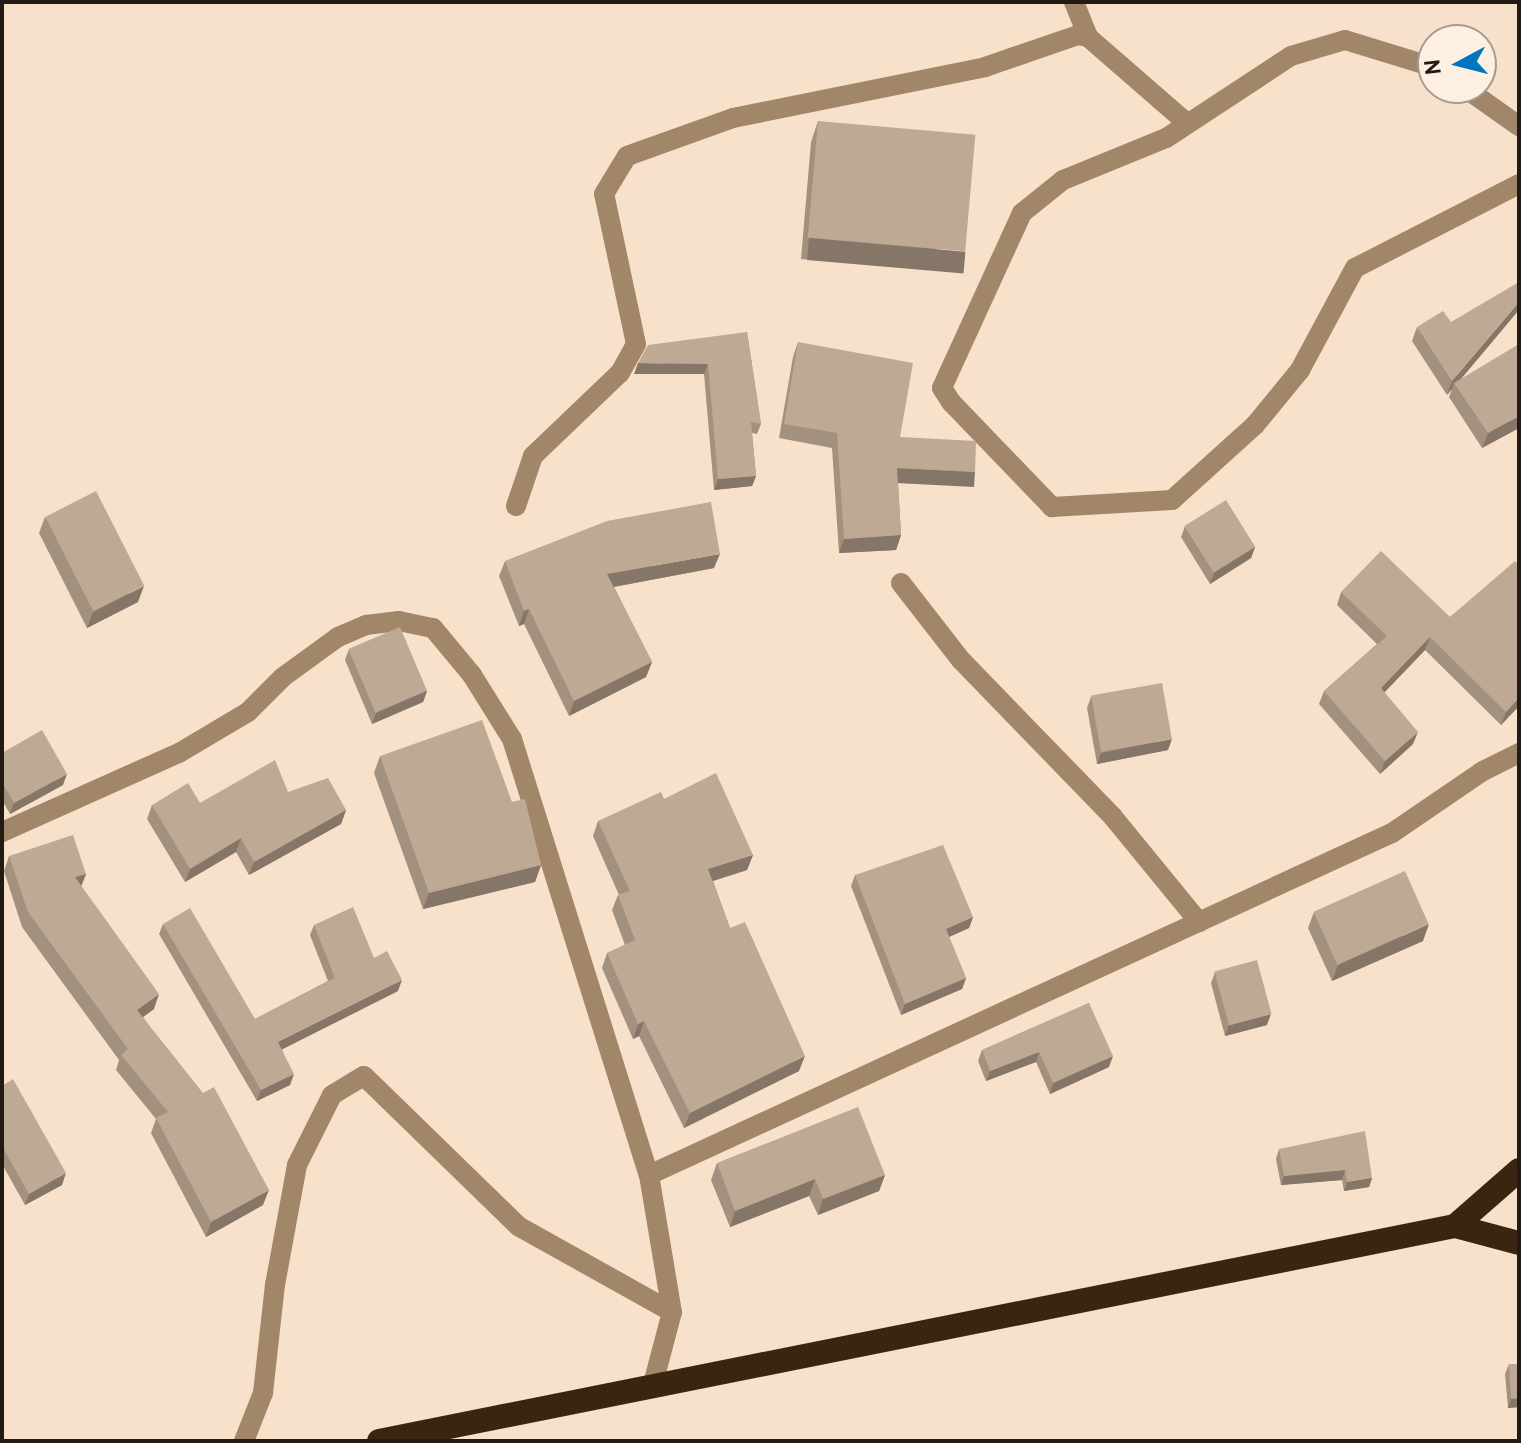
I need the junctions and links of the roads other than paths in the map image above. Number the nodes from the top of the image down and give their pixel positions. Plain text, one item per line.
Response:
1 (1074, 2) edge
2 (1088, 37) junction
3 (1417, 62) edge
4 (1488, 104) edge
5 (1187, 123) junction
6 (1519, 126) edge
7 (1519, 184) edge
8 (516, 506) dead end
9 (901, 583) dead end
10 (1519, 753) edge
11 (2, 832) edge
12 (1199, 922) junction
13 (1519, 1170) edge
14 (649, 1175) junction
15 (1455, 1226) junction
16 (1519, 1243) edge
17 (672, 1312) junction
18 (653, 1384) junction
19 (244, 1441) edge
20 (379, 1441) edge

1 - 2 street
2 - 5 street
2 - 8 street
3 - 5 street
4 - 6 street
5 - 7 street
9 - 12 street
10 - 12 street
11 - 14 street
12 - 14 street
13 - 15 highway
14 - 17 street
15 - 16 highway
15 - 18 highway
17 - 18 street
17 - 19 street
18 - 20 highway

